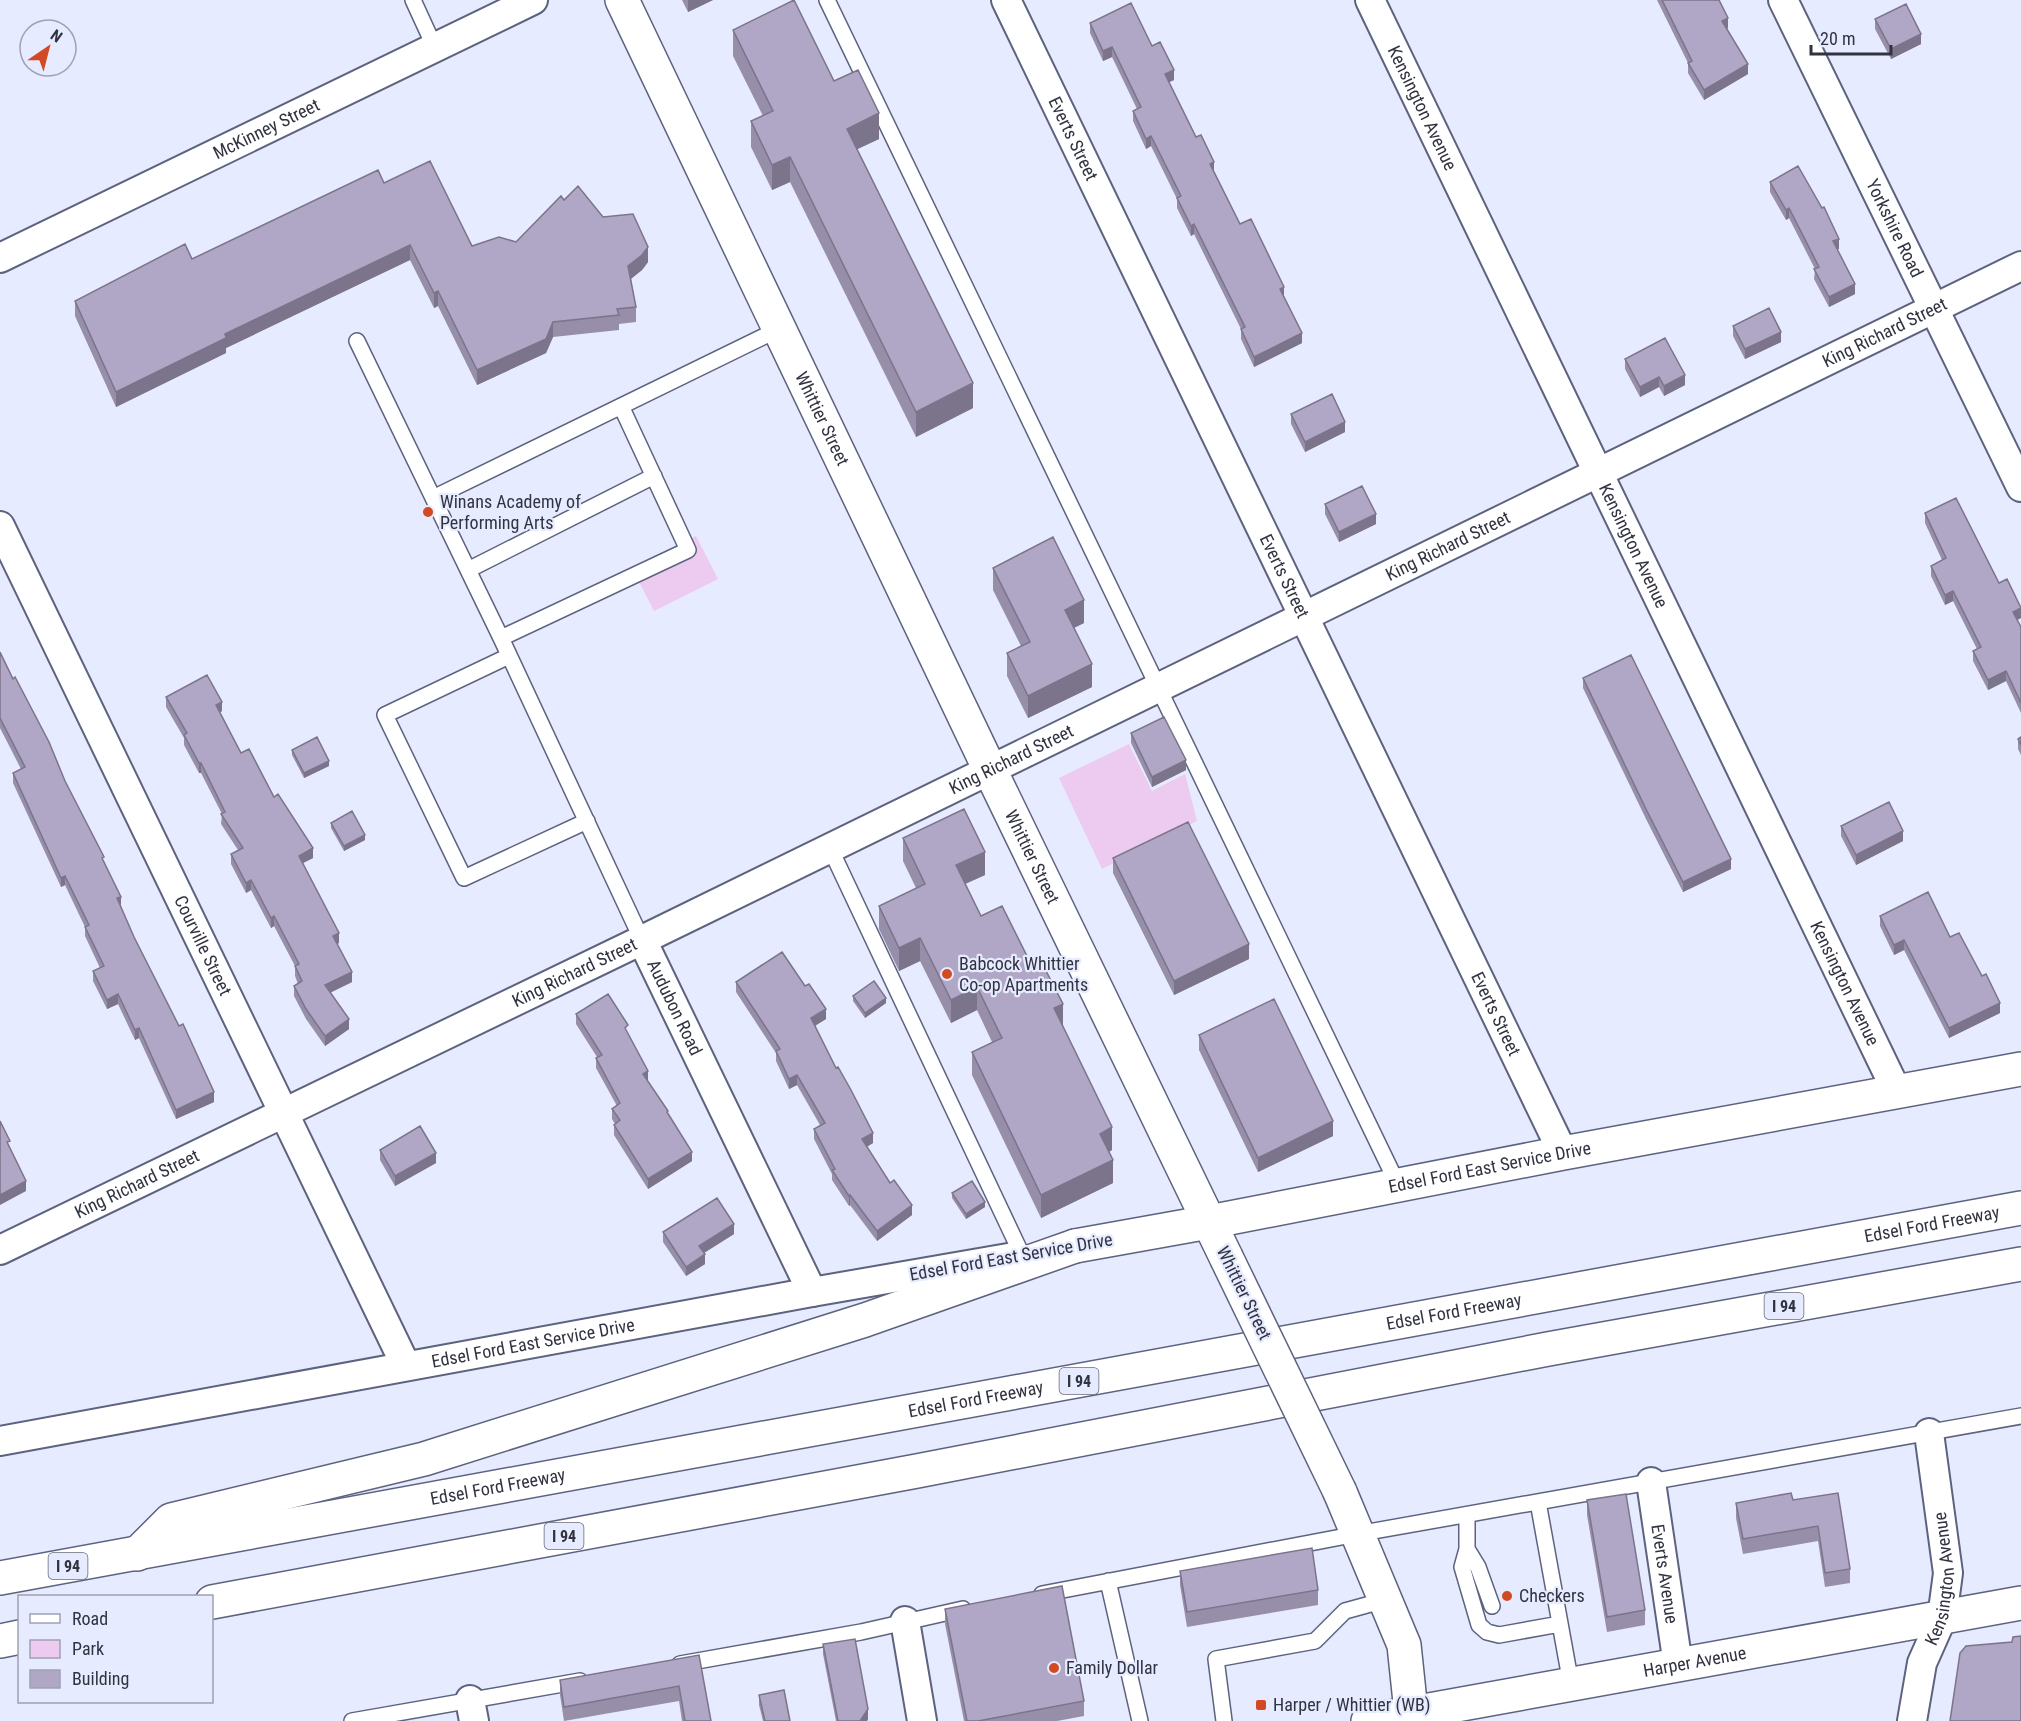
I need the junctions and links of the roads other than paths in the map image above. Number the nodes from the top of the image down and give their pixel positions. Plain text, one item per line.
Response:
1 (413, 0) edge
2 (533, 0) edge
3 (622, 0) edge
4 (827, 0) edge
5 (1006, 0) edge
6 (1370, 0) edge
7 (1783, 0) edge
8 (435, 48) junction
9 (0, 258) edge
10 (2021, 266) edge
11 (1934, 309) junction
12 (779, 329) junction
13 (357, 340) dead end
14 (621, 406) junction
15 (1598, 472) junction
16 (654, 476) junction
17 (2021, 487) edge
18 (433, 498) junction
19 (0, 526) edge
20 (468, 570) junction
21 (1303, 617) junction
22 (501, 638) junction
23 (509, 656) junction
24 (1158, 688) junction
25 (990, 770) junction
26 (587, 820) junction
27 (830, 848) junction
28 (642, 940) junction
29 (2021, 1069) edge
30 (1897, 1092) junction
31 (284, 1113) junction
32 (1563, 1153) junction
33 (1398, 1185) junction
34 (2021, 1208) edge
35 (1209, 1222) junction
36 (1075, 1246) junction
37 (0, 1250) edge
38 (1022, 1255) junction
39 (2021, 1264) edge
40 (812, 1292) junction
41 (406, 1366) junction
42 (2021, 1416) edge
43 (1929, 1433) junction
44 (0, 1441) edge
45 (1651, 1482) junction
46 (1538, 1502) junction
47 (1467, 1515) junction
48 (1357, 1534) junction
49 (1467, 1549) junction
50 (137, 1554) junction
51 (0, 1578) edge
52 (1108, 1581) junction
53 (1028, 1597) edge
54 (1385, 1600) junction
55 (213, 1602) edge
56 (2021, 1603) edge
57 (981, 1605) edge
58 (1491, 1606) dead end
59 (1942, 1618) junction
60 (905, 1622) junction
61 (1496, 1624) dead end
62 (1560, 1624) junction
63 (1509, 1633) junction
64 (18, 1637) edge
65 (0, 1641) edge
66 (1678, 1665) junction
67 (665, 1666) edge
68 (596, 1678) edge
69 (1571, 1684) junction
70 (472, 1711) edge
71 (1412, 1717) edge
72 (352, 1721) edge
73 (922, 1721) edge
74 (1140, 1721) edge
75 (1224, 1721) edge
76 (1368, 1721) edge
77 (1912, 1721) edge

1 - 8 lane
2 - 8 street, McKinney Street
3 - 12 main road, Whittier Street
4 - 24 lane
5 - 21 street, Everts Street
6 - 15 street, Kensington Avenue
7 - 11 street, Yorkshire Road
8 - 9 street, McKinney Street
10 - 11 street, King Richard Street
11 - 15 street, King Richard Street
11 - 17 street, Yorkshire Road
12 - 14 lane
12 - 25 main road, Whittier Street
13 - 18 lane, Audubon Road
14 - 16 lane
14 - 18 lane
15 - 21 street, King Richard Street
15 - 30 street, Kensington Avenue
16 - 20 lane
16 - 22 lane
18 - 20 lane, Audubon Road
19 - 31 street, Courville Street
20 - 22 lane, Audubon Road
21 - 24 street, King Richard Street
21 - 32 street, Everts Street
22 - 23 lane, Audubon Road
23 - 26 lane, Audubon Road
23 - 26 lane
24 - 25 street, King Richard Street
24 - 33 lane
25 - 27 street, King Richard Street
25 - 35 main road, Whittier Street
26 - 28 lane, Audubon Road
27 - 28 street, King Richard Street
27 - 38 lane
28 - 31 street, King Richard Street
28 - 40 street, Audubon Road
29 - 30 main road, Edsel Ford East Service Drive
30 - 32 main road, Edsel Ford East Service Drive
31 - 37 street, King Richard Street
31 - 41 street, Courville Street
32 - 33 main road, Edsel Ford East Service Drive
33 - 35 main road, Edsel Ford East Service Drive
34 - 50 main road, Edsel Ford Freeway / I 94
35 - 36 main road, Edsel Ford East Service Drive
35 - 48 main road, Whittier Street, bridge
36 - 38 street, Edsel Ford East Service Drive
36 - 50 main road
38 - 40 street, Edsel Ford East Service Drive
39 - 55 main road, I 94
40 - 41 street, Edsel Ford East Service Drive
41 - 44 street, Edsel Ford East Service Drive
42 - 43 lane
43 - 45 lane
43 - 59 street, Kensington Avenue
45 - 46 lane
45 - 66 street, Everts Avenue
46 - 47 lane
46 - 62 lane
47 - 48 lane
47 - 49 lane
48 - 52 lane
48 - 54 main road, Whittier Street
49 - 58 lane
49 - 63 lane
50 - 51 main road, Edsel Ford Freeway / I 94
52 - 53 lane
52 - 74 lane
54 - 71 main road, Whittier Street
54 - 75 lane
56 - 59 main road, Harper Avenue
57 - 60 lane
59 - 66 main road, Harper Avenue
59 - 77 street, Kensington Avenue
60 - 67 lane
60 - 73 street
61 - 63 lane
62 - 63 lane
62 - 69 lane
64 - 65 main road
66 - 69 main road, Harper Avenue
68 - 70 lane
69 - 71 main road, Harper Avenue
70 - 72 lane
71 - 76 main road, Harper Avenue

